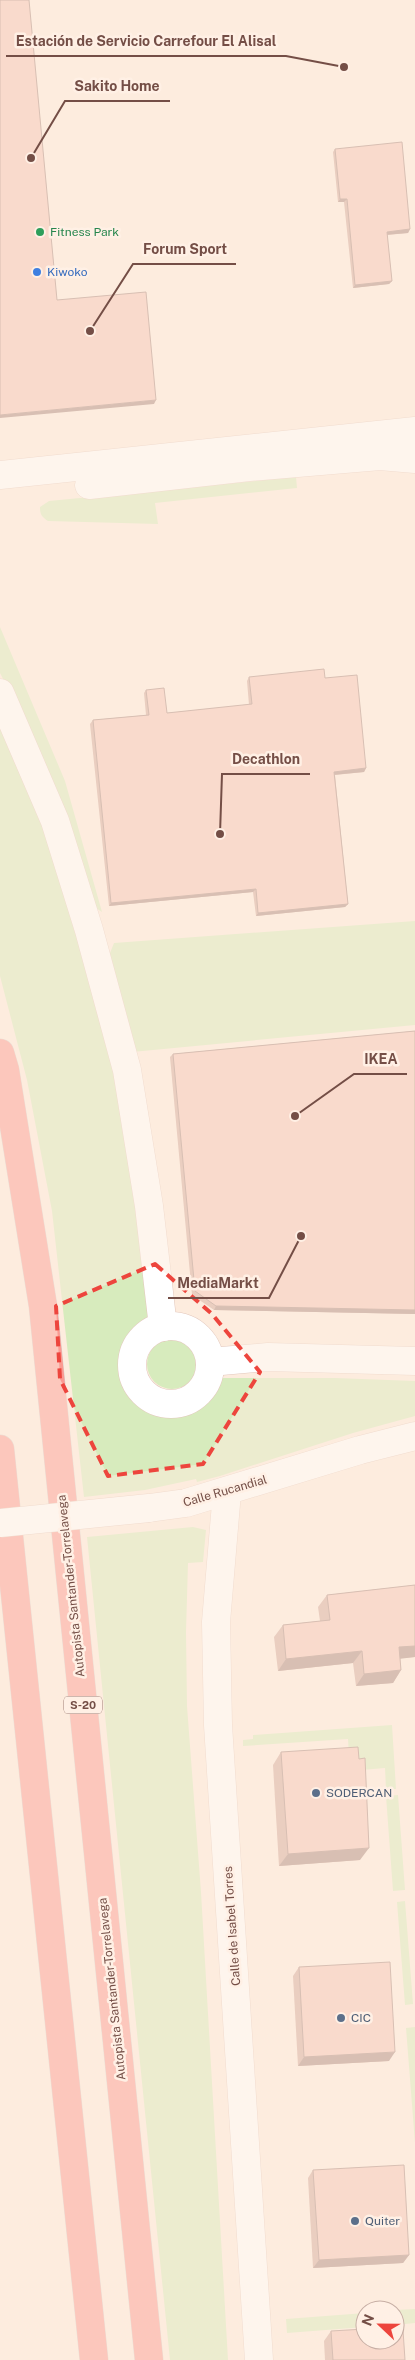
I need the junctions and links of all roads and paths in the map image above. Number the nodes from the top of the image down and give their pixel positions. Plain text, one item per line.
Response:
1 (415, 431) edge
2 (415, 459) edge
3 (0, 475) edge
4 (0, 494) edge
5 (0, 693) edge
6 (0, 1053) edge
7 (163, 1327) junction
8 (415, 1360) edge
9 (210, 1362) junction
10 (415, 1436) edge
11 (0, 1449) edge
12 (227, 1492) junction
13 (0, 1523) edge
14 (94, 2360) edge
15 (149, 2360) edge
16 (260, 2360) edge

1 - 3 street
2 - 4 street
5 - 7 street
6 - 15 highway, Autopista Santander-Torrelavega / S-20
7 - 9 street
7 - 9 street
8 - 9 street
10 - 12 street, Calle Rucandial
11 - 14 highway
12 - 13 street, Calle Rucandial, bridge
12 - 16 street, Calle de Isabel Torres

